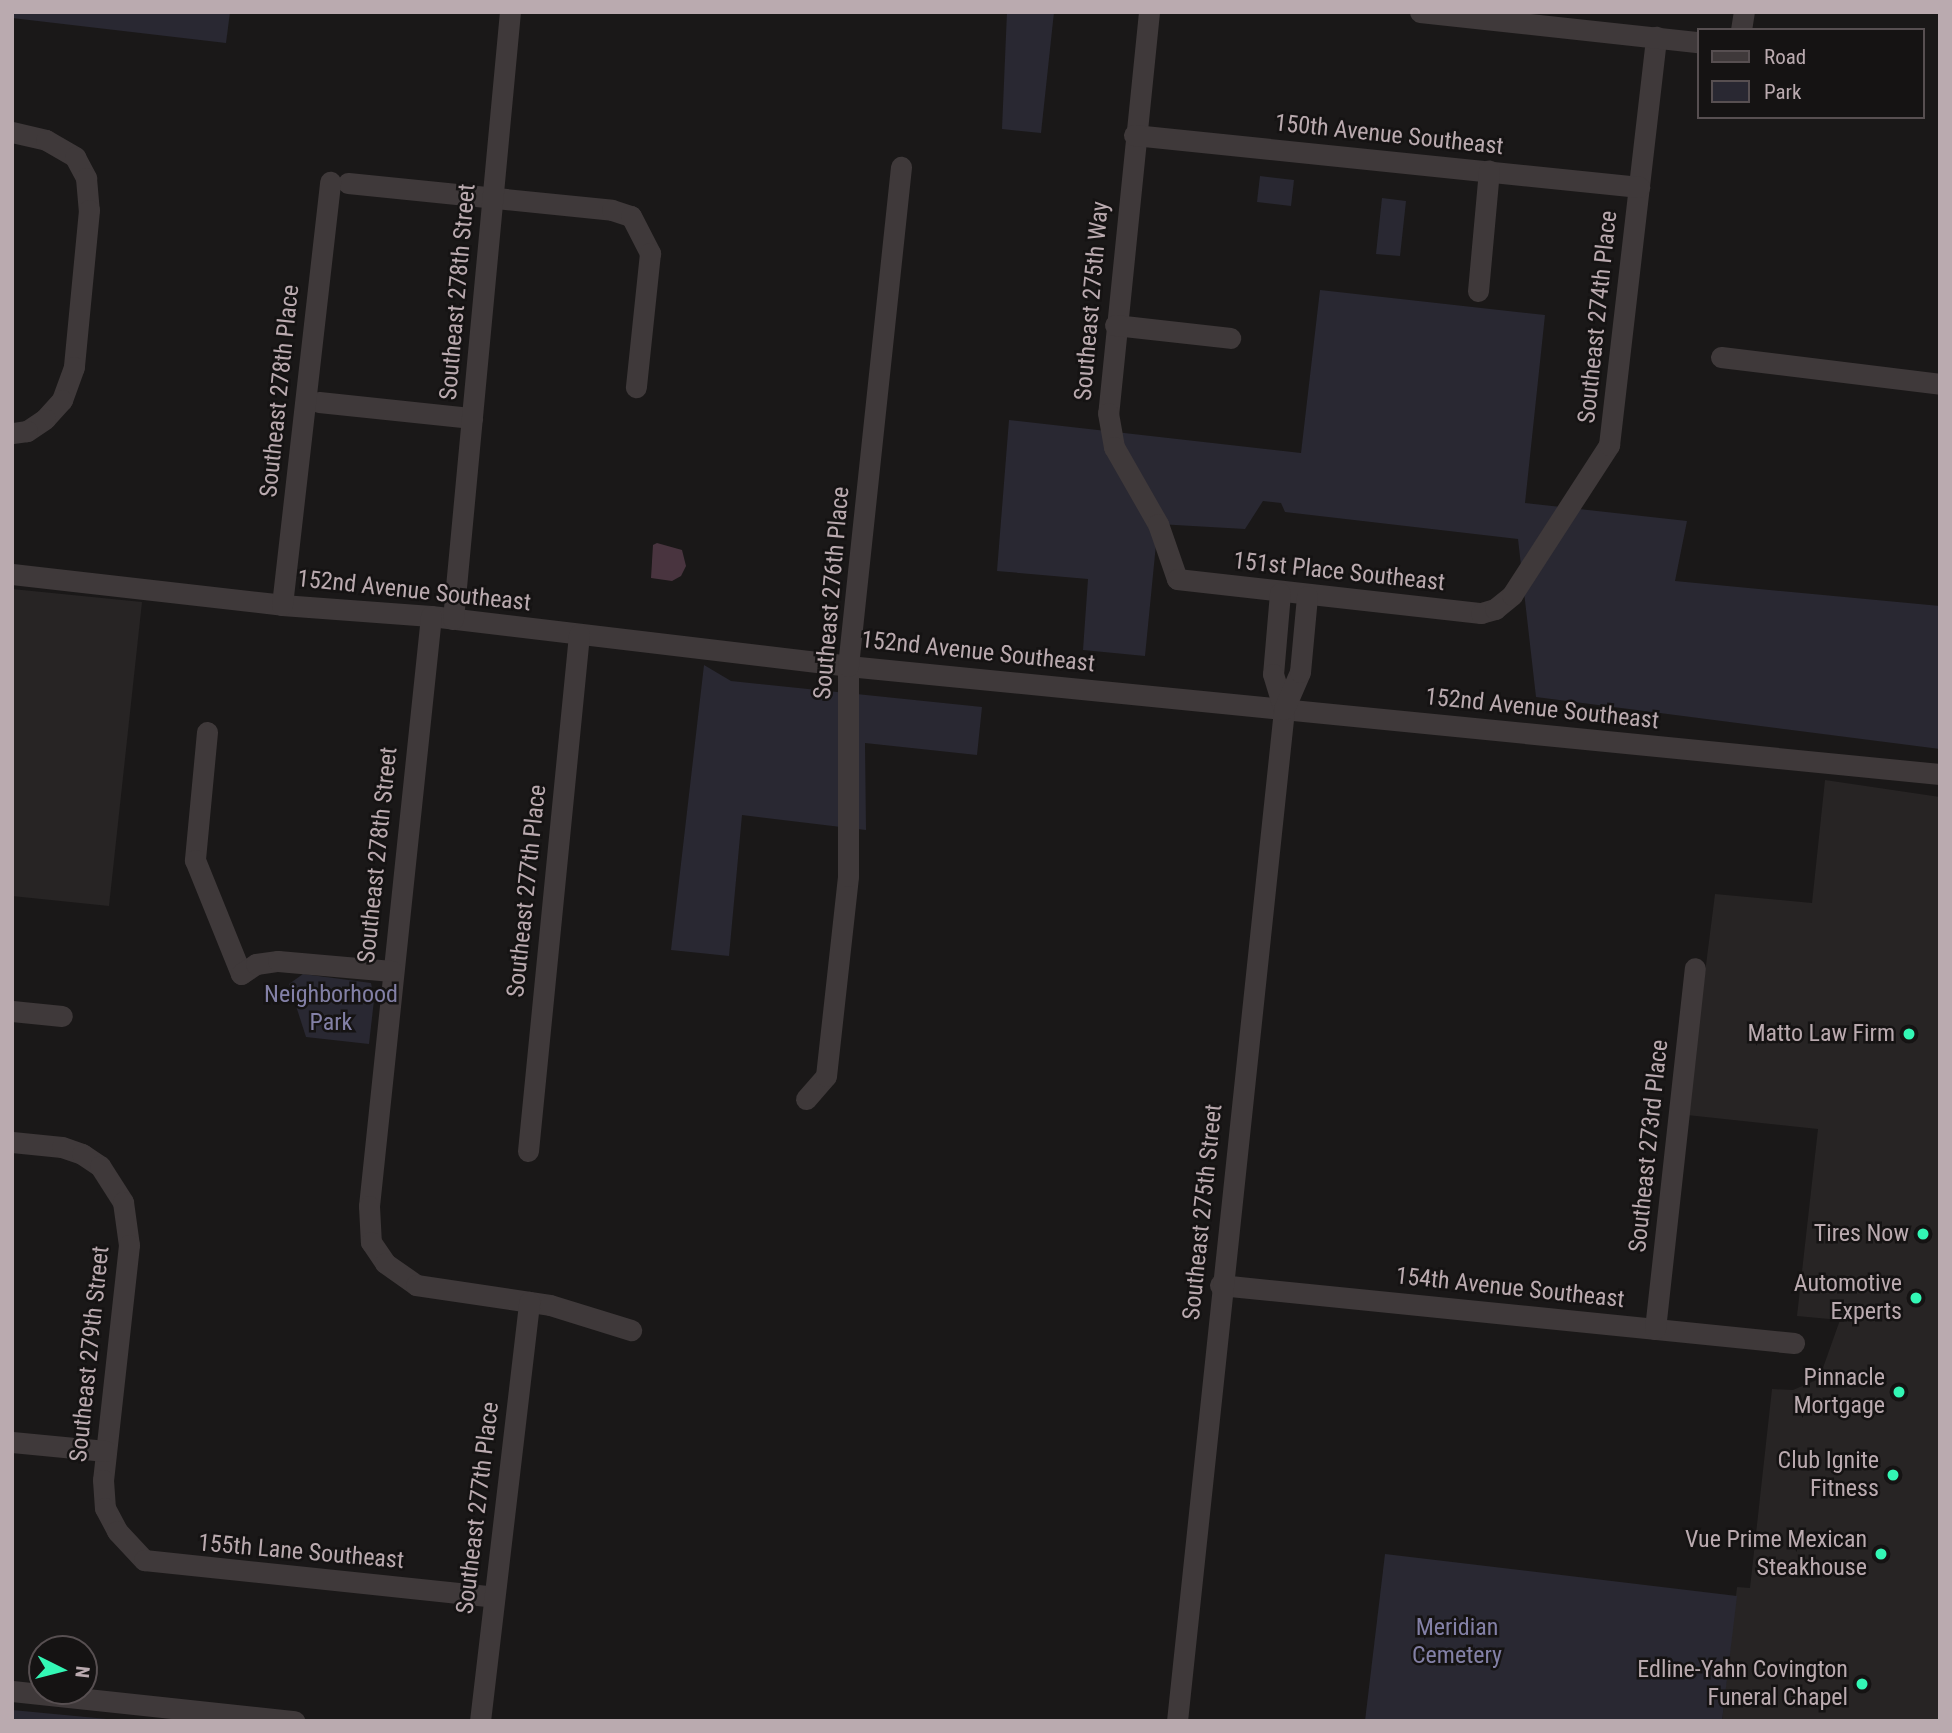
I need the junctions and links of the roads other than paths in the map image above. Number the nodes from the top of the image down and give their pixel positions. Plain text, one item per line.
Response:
1 (510, 12) edge
2 (1149, 12) edge
3 (1420, 12) edge
4 (1656, 37) junction
5 (1696, 42) edge
6 (12, 132) edge
7 (1135, 135) junction
8 (901, 167) dead end
9 (1489, 171) junction
10 (1639, 187) junction
11 (493, 196) junction
12 (1478, 291) dead end
13 (1115, 326) junction
14 (1230, 338) dead end
15 (1721, 357) dead end
16 (1940, 384) edge
17 (636, 387) dead end
18 (319, 402) dead end
19 (472, 418) junction
20 (12, 433) edge
21 (12, 574) edge
22 (1177, 579) joint
23 (1280, 593) junction
24 (1307, 596) junction
25 (282, 605) junction
26 (1495, 609) joint
27 (430, 616) junction
28 (453, 619) junction
29 (579, 635) junction
30 (848, 666) junction
31 (1284, 709) junction
32 (206, 732) dead end
33 (1940, 774) edge
34 (1695, 968) dead end
35 (392, 971) junction
36 (12, 1011) edge
37 (62, 1016) dead end
38 (806, 1099) dead end
39 (12, 1142) edge
40 (528, 1151) dead end
41 (1220, 1286) junction
42 (529, 1302) junction
43 (1655, 1329) junction
44 (631, 1330) dead end
45 (1794, 1343) dead end
46 (12, 1442) edge
47 (106, 1451) junction
48 (117, 1531) joint
49 (494, 1597) junction
50 (12, 1691) edge
51 (294, 1721) edge
52 (480, 1721) edge
53 (1177, 1721) edge

1 - 11 street, Southeast 278th Street
2 - 7 street, Southeast 275th Way
3 - 4 street
4 - 5 street
4 - 10 street, Southeast 274th Place
6 - 20 street
7 - 9 street, 150th Avenue Southeast
7 - 13 street, Southeast 275th Way
8 - 30 street, Southeast 276th Place
9 - 10 street, 150th Avenue Southeast
9 - 12 street
10 - 26 street, Southeast 274th Place
11 - 17 street
11 - 19 street, Southeast 278th Street
11 - 25 street, Southeast 278th Place
13 - 14 street
13 - 22 street, Southeast 275th Way
15 - 16 street
18 - 19 street
19 - 28 street, Southeast 278th Street
21 - 25 street, 152nd Avenue Southeast
22 - 23 street, 151st Place Southeast
23 - 24 street, 151st Place Southeast
23 - 31 street, Southeast 275th Street
24 - 26 street, 151st Place Southeast
24 - 31 street, Southeast 275th Street
25 - 27 street, 152nd Avenue Southeast
27 - 28 street, 152nd Avenue Southeast
27 - 35 street, Southeast 278th Street
28 - 29 street, 152nd Avenue Southeast
29 - 30 street, 152nd Avenue Southeast
29 - 40 street, Southeast 277th Place
30 - 31 street, 152nd Avenue Southeast
30 - 38 street, Southeast 276th Place
31 - 33 street, 152nd Avenue Southeast
31 - 41 street, Southeast 275th Street
32 - 35 street
34 - 43 street, Southeast 273rd Place
35 - 42 street, Southeast 278th Street
36 - 37 street
39 - 47 street, Southeast 279th Street
41 - 43 street, 154th Avenue Southeast
41 - 53 street, Southeast 275th Street
42 - 44 street
42 - 49 street, Southeast 277th Place
43 - 45 street, 154th Avenue Southeast
46 - 47 street
47 - 48 street, Southeast 279th Street
48 - 49 street, 155th Lane Southeast
49 - 52 street, Southeast 277th Place
50 - 51 street

